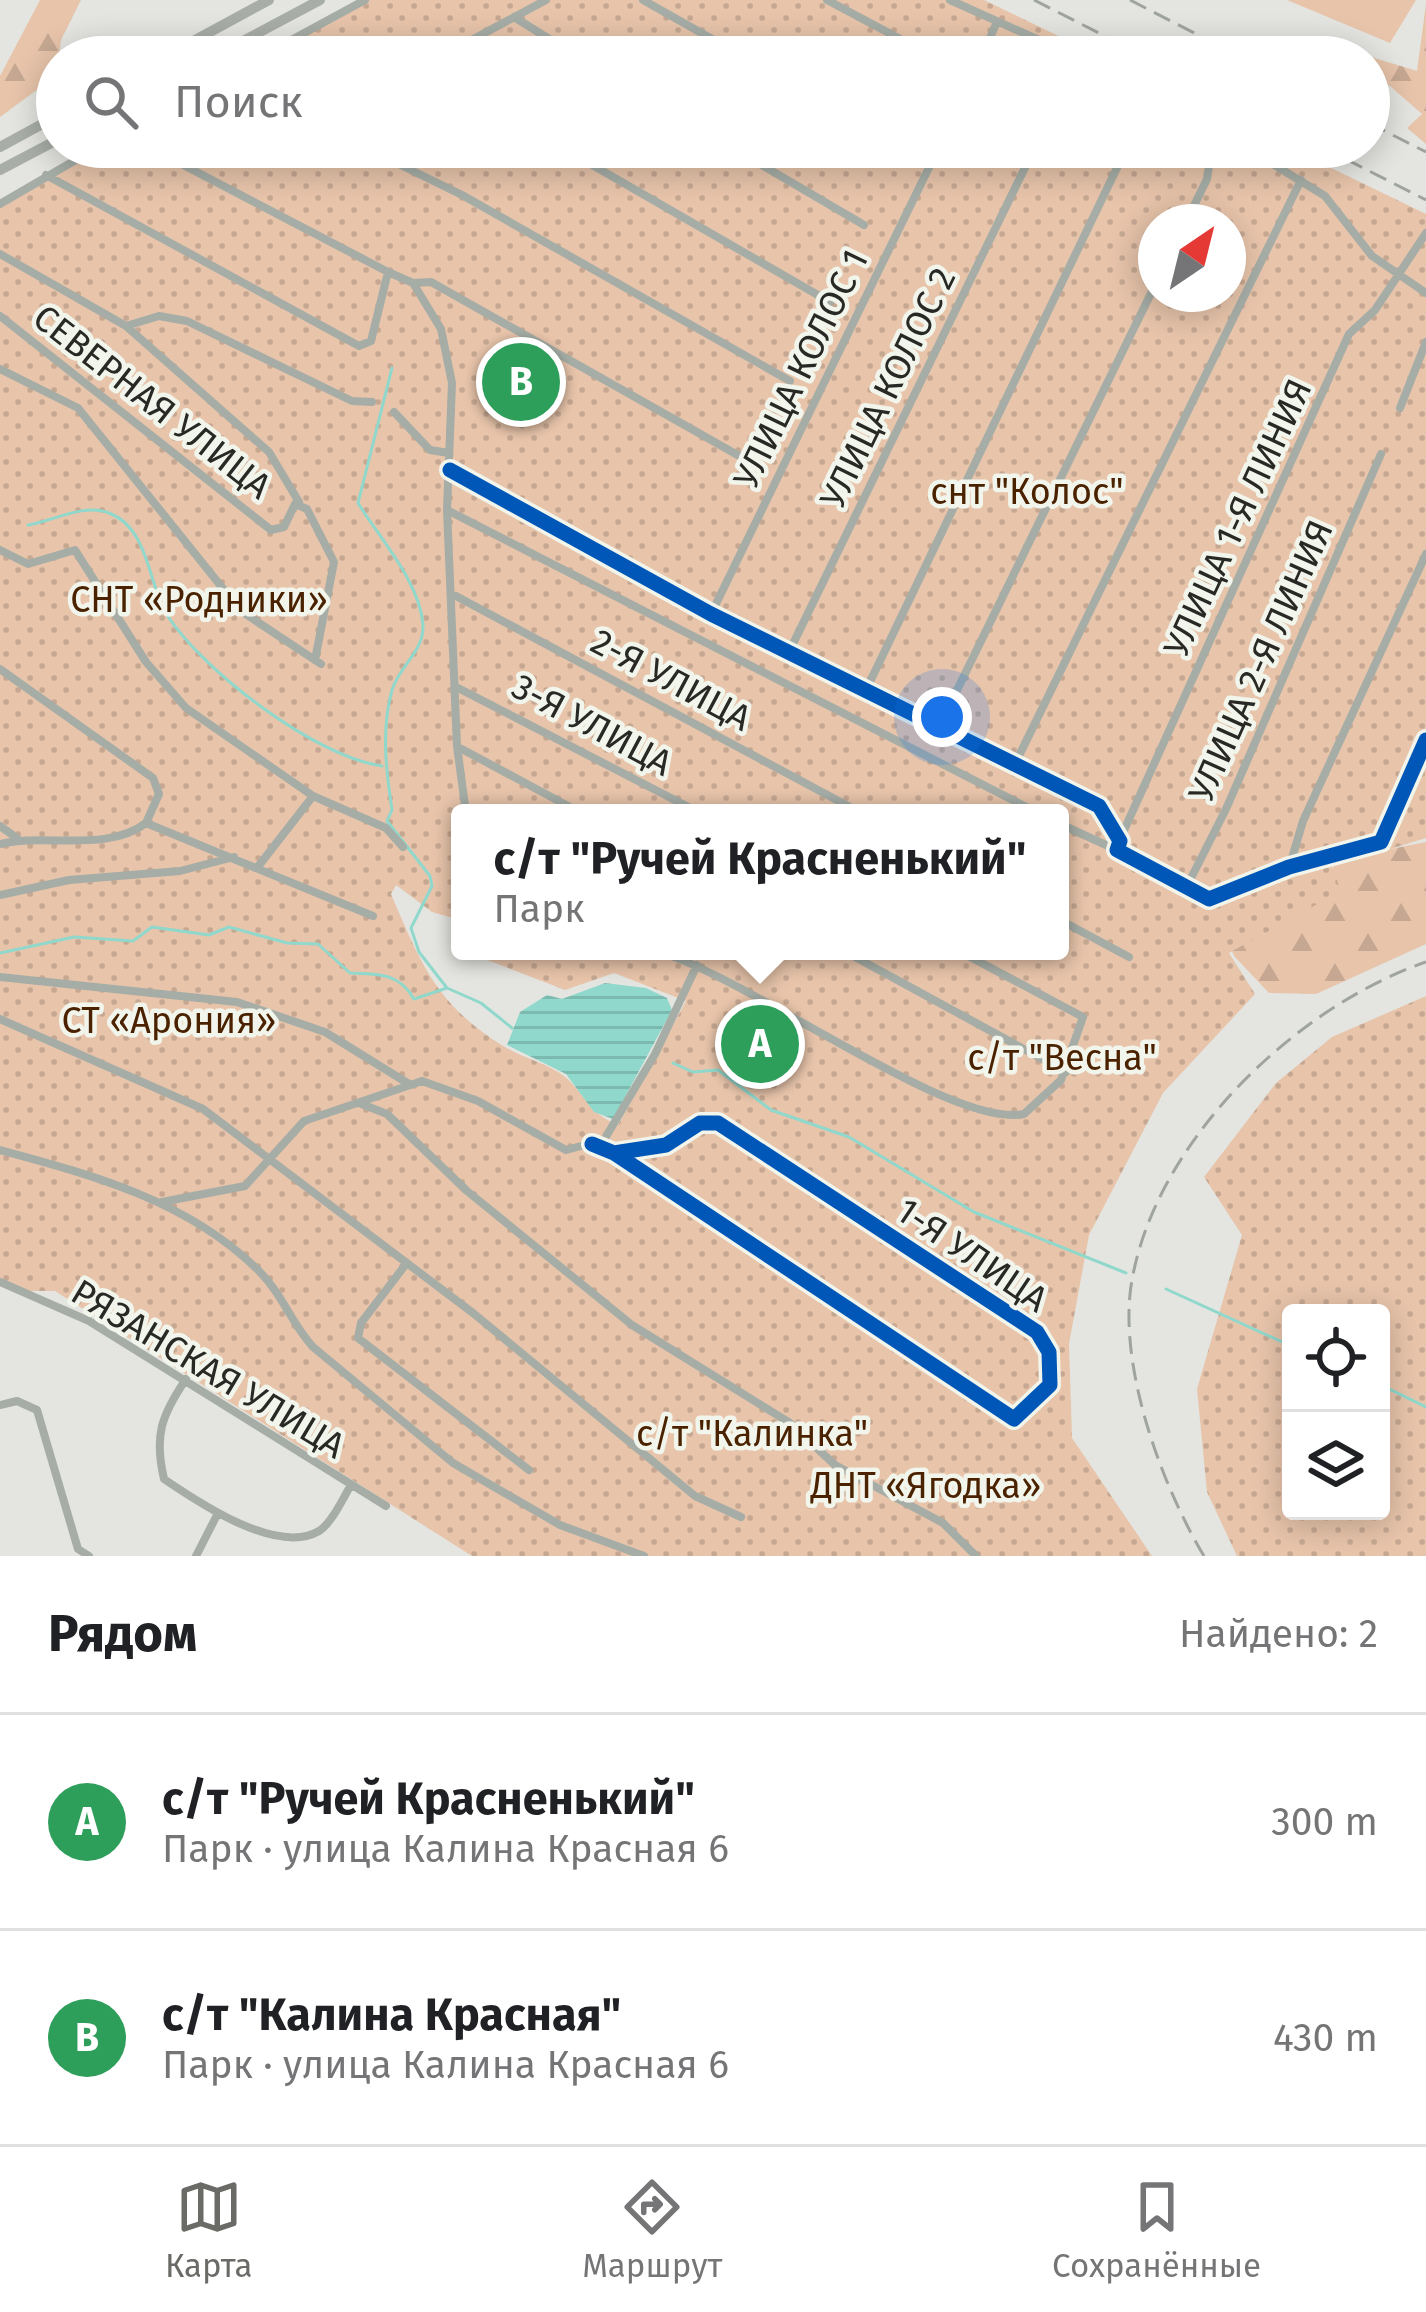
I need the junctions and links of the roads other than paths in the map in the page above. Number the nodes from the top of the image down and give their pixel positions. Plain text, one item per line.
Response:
1 (269, 0) edge
2 (320, 0) edge
3 (364, 0) edge
4 (546, 0) edge
5 (643, 0) edge
6 (827, 0) edge
7 (950, 0) edge
8 (514, 17) junction
9 (996, 24) junction
10 (203, 36) edge
11 (252, 36) edge
12 (298, 36) edge
13 (479, 36) edge
14 (544, 36) edge
15 (707, 36) edge
16 (895, 36) edge
17 (991, 36) edge
18 (1038, 36) edge
19 (36, 127) edge
20 (0, 147) edge
21 (36, 151) edge
22 (59, 168) edge
23 (189, 168) edge
24 (407, 168) edge
25 (597, 168) edge
26 (767, 168) edge
27 (929, 168) edge
28 (1025, 168) edge
29 (1117, 168) edge
30 (1208, 168) edge
31 (1281, 168) edge
32 (0, 170) edge
33 (46, 175) junction
34 (1301, 180) junction
35 (0, 204) edge
36 (1195, 204) edge
37 (864, 225) dead end
38 (1426, 233) edge
39 (0, 254) edge
40 (388, 272) junction
41 (1400, 272) junction
42 (413, 283) junction
43 (1426, 293) edge
44 (830, 302) dead end
45 (1142, 312) edge
46 (0, 316) edge
47 (126, 326) junction
48 (1426, 342) edge
49 (0, 369) edge
50 (790, 382) dead end
51 (372, 402) dead end
52 (1400, 408) dead end
53 (394, 412) dead end
54 (448, 452) junction
55 (1381, 454) dead end
56 (750, 462) dead end
57 (450, 470) junction
58 (299, 502) junction
59 (447, 510) junction
60 (0, 550) edge
61 (1426, 554) edge
62 (455, 596) junction
63 (711, 614) junction
64 (789, 652) junction
65 (0, 669) edge
66 (458, 688) junction
67 (866, 690) junction
68 (939, 727) junction
69 (1426, 740) edge
70 (457, 746) junction
71 (1015, 764) junction
72 (314, 796) junction
73 (465, 804) edge
74 (564, 804) edge
75 (683, 804) edge
76 (844, 804) edge
77 (1020, 804) edge
78 (0, 826) edge
79 (146, 826) junction
80 (1069, 827) edge
81 (18, 839) junction
82 (0, 844) edge
83 (1118, 846) junction
84 (403, 847) dead end
85 (234, 857) junction
86 (1289, 867) junction
87 (257, 868) junction
88 (1186, 888) junction
89 (0, 895) edge
90 (374, 916) dead end
91 (1069, 925) edge
92 (1129, 957) dead end
93 (682, 960) edge
94 (861, 960) edge
95 (975, 960) edge
96 (697, 965) junction
97 (0, 977) edge
98 (0, 1018) edge
99 (1066, 1072) junction
100 (409, 1084) junction
101 (359, 1103) junction
102 (592, 1144) junction
103 (0, 1150) edge
104 (614, 1153) junction
105 (272, 1161) junction
106 (161, 1202) junction
107 (406, 1264) junction
108 (0, 1282) edge
109 (185, 1379) junction
110 (0, 1405) edge
111 (530, 1470) dead end
112 (352, 1485) junction
113 (386, 1505) dead end
114 (217, 1515) junction
115 (741, 1517) dead end
116 (89, 1556) edge
117 (196, 1556) edge
118 (644, 1556) edge
119 (976, 1556) edge

1 - 10 main road
2 - 11 main road
3 - 12 street
4 - 8 street
5 - 15 street
6 - 16 street
7 - 9 street
8 - 13 street
8 - 14 street
9 - 17 street
9 - 18 street
19 - 20 main road
21 - 32 main road
22 - 33 street
23 - 40 street
24 - 50 street
25 - 44 street
26 - 37 street
27 - 63 street, УЛИЦА КОЛОС 1
28 - 64 street, УЛИЦА КОЛОС 2
29 - 67 street
30 - 36 street
31 - 34 street
33 - 35 street
33 - 40 street
34 - 41 street
34 - 71 street
38 - 41 street, УЛИЦА 1-Я ЛИНИЯ
39 - 47 street
40 - 42 street
41 - 43 street
41 - 83 street, УЛИЦА 1-Я ЛИНИЯ
42 - 54 street
42 - 56 street
45 - 68 street
46 - 58 street, СЕВЕРНАЯ УЛИЦА
47 - 51 street
47 - 58 street
48 - 52 street
49 - 58 street, СЕВЕРНАЯ УЛИЦА
53 - 54 street
54 - 57 street
55 - 88 street, УЛИЦА 2-Я ЛИНИЯ
57 - 59 street
57 - 63 street
59 - 62 street
59 - 77 street
60 - 72 street
61 - 86 street
62 - 66 street
62 - 76 street, 2-Я УЛИЦА
63 - 64 street
64 - 67 street
65 - 79 street
66 - 70 street
66 - 75 street, 3-Я УЛИЦА
67 - 68 street
68 - 71 street
69 - 86 street
70 - 73 street
70 - 74 street
71 - 83 street
72 - 84 street
72 - 87 street
78 - 81 street
79 - 81 street
79 - 85 street
80 - 83 street
81 - 82 street
83 - 88 street
85 - 87 street
85 - 89 street
86 - 88 street
87 - 90 street
91 - 92 street
93 - 96 street
94 - 99 street
95 - 99 street
96 - 99 street
96 - 102 street
97 - 100 street
98 - 105 street
100 - 101 street
100 - 102 street
101 - 105 street
101 - 119 street
102 - 104 street, 1-Я УЛИЦА
103 - 106 street
104 - 104 street, 1-Я УЛИЦА
105 - 106 street
105 - 107 street
106 - 118 street
107 - 111 street
107 - 115 street
108 - 109 street, РЯЗАНСКАЯ УЛИЦА
109 - 112 street, РЯЗАНСКАЯ УЛИЦА
109 - 114 street
110 - 116 street
112 - 113 street, РЯЗАНСКАЯ УЛИЦА
112 - 114 street
114 - 117 street

